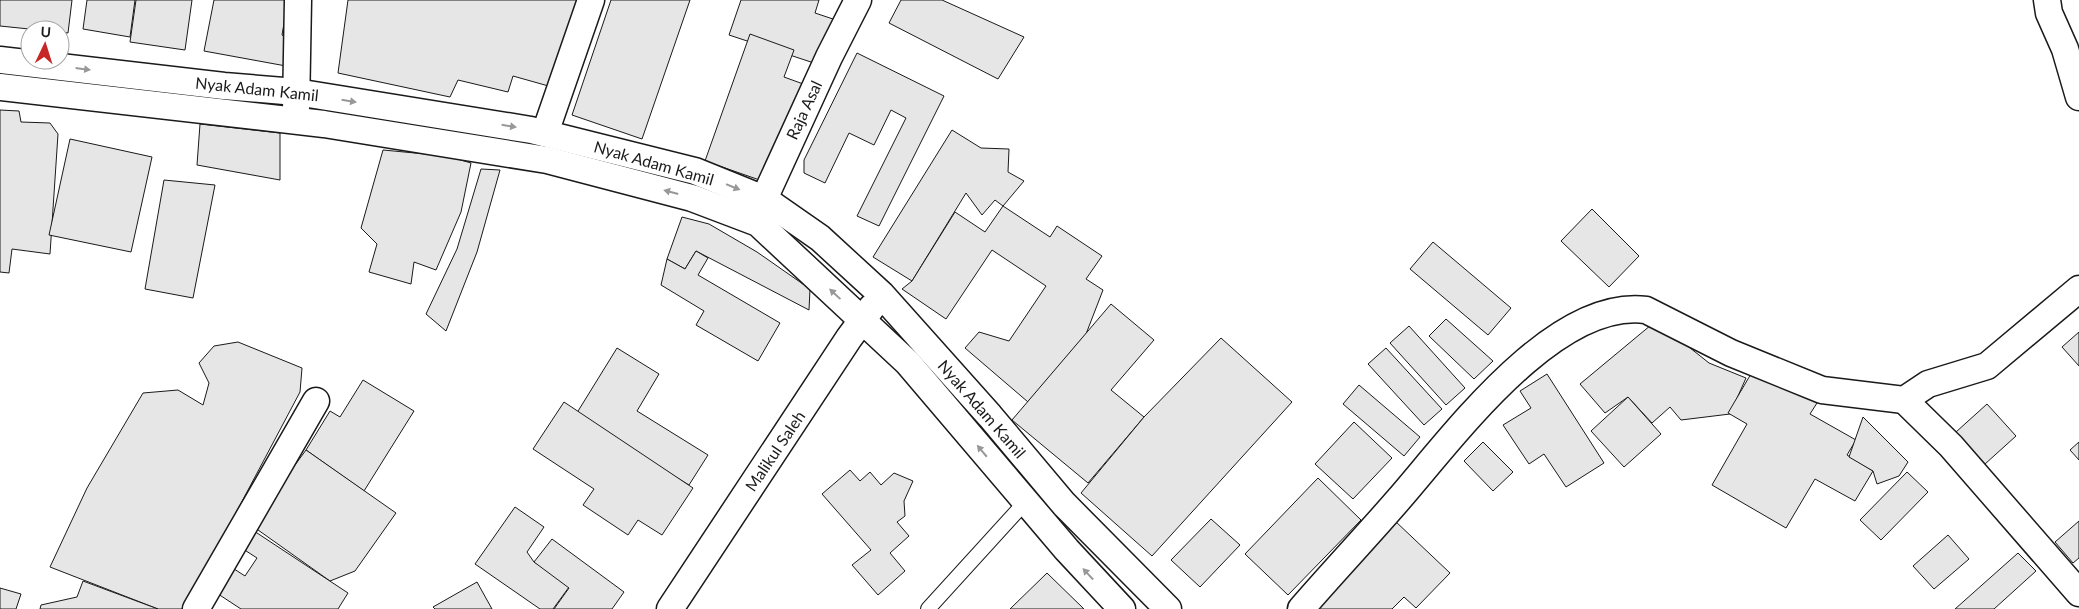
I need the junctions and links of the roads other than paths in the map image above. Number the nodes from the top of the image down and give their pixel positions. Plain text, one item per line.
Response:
1 (298, 0) edge
2 (591, 0) edge
3 (858, 0) edge
4 (2047, 0) edge
5 (0, 60) edge
6 (0, 87) edge
7 (296, 92) junction
8 (2079, 97) edge
9 (296, 121) junction
10 (545, 133) junction
11 (628, 154) junction
12 (620, 179) junction
13 (761, 211) junction
14 (2079, 289) edge
15 (881, 294) junction
16 (863, 320) junction
17 (1904, 400) junction
18 (316, 401) dead end
19 (1048, 485) junction
20 (1025, 501) junction
21 (2079, 593) edge
22 (196, 609) edge
23 (670, 609) edge
24 (928, 609) edge
25 (1122, 609) edge
26 (1168, 609) edge
27 (1301, 609) edge

1 - 7 street
2 - 10 street
3 - 13 street, Raja Asal
4 - 8 street
5 -> 7 street, Nyak Adam Kamil
6 - 9 street
7 - 9 street
7 -> 10 street, Nyak Adam Kamil
9 - 12 street
10 - 11 street, Nyak Adam Kamil
11 - 12 street
11 -> 13 street, Nyak Adam Kamil
13 -> 12 street
13 - 15 street, Nyak Adam Kamil
16 -> 13 street
14 - 17 street
15 - 16 street, Malikul Saleh
15 - 19 street, Nyak Adam Kamil
20 -> 16 street
16 - 23 street, Malikul Saleh
17 - 21 street
17 - 27 street
18 - 22 street
19 - 20 lane
19 - 26 street, Nyak Adam Kamil
20 - 24 lane
25 -> 20 street

